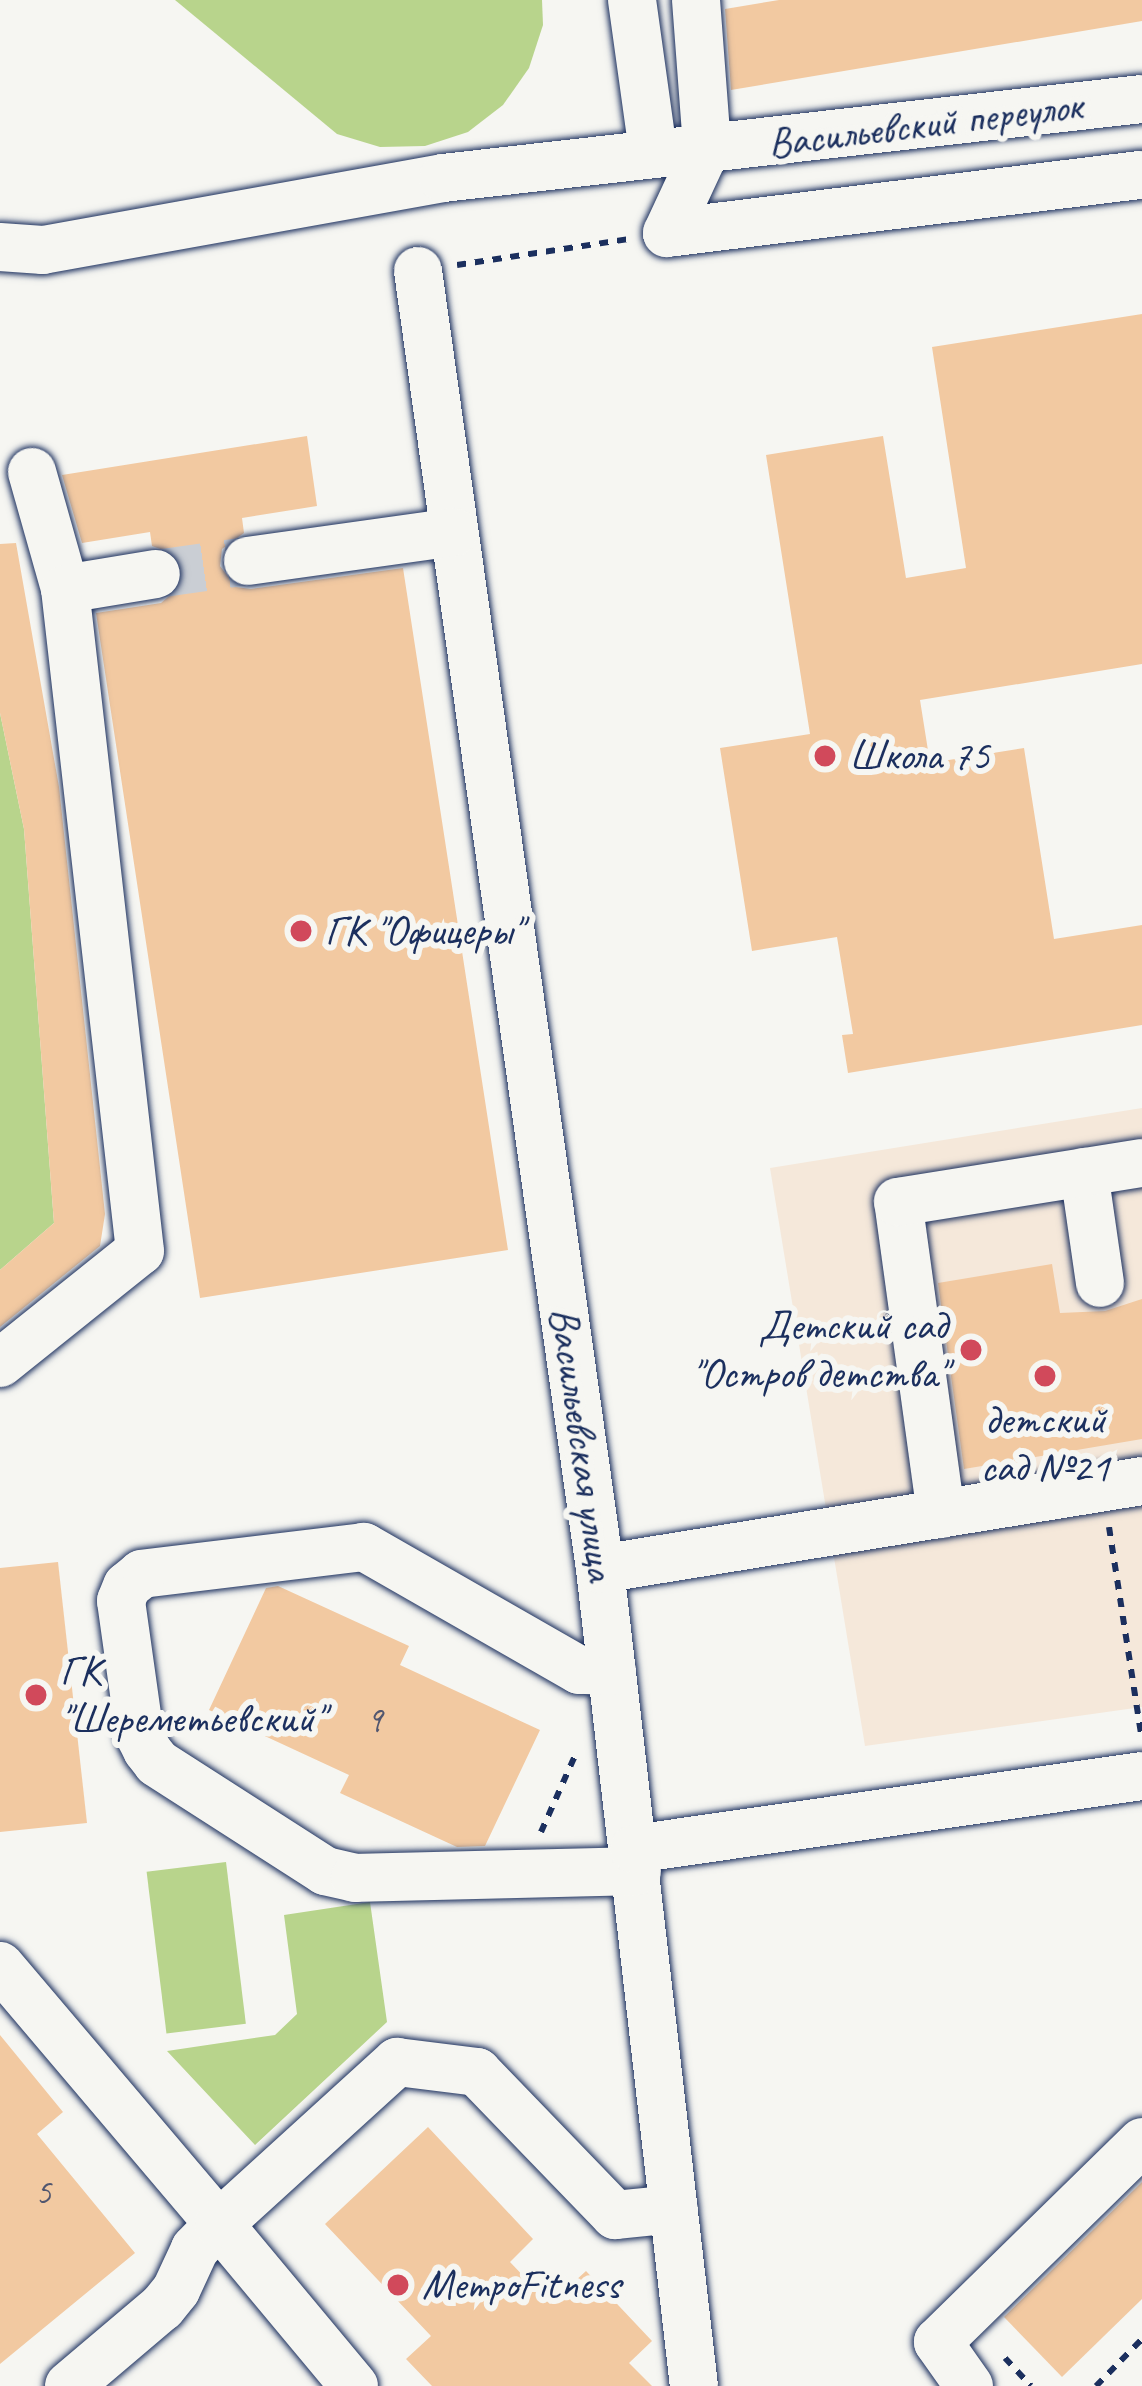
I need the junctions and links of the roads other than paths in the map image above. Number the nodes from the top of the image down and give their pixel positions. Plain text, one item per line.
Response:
1 (632, 0) edge
2 (696, 0) edge
3 (1142, 99) edge
4 (707, 147) junction
5 (652, 152) junction
6 (1142, 175) edge
7 (0, 248) edge
8 (418, 271) road end
9 (32, 472) dead end
10 (454, 532) junction
11 (248, 561) tunnel mouth
12 (157, 574) tunnel mouth
13 (65, 589) junction
14 (1142, 1163) edge
15 (1084, 1172) junction
16 (1100, 1283) dead end
17 (0, 1363) edge
18 (1123, 1485) edge
19 (940, 1514) junction
20 (600, 1569) junction
21 (612, 1671) junction
22 (1142, 1776) edge
23 (635, 1860) junction
24 (0, 1966) edge
25 (1142, 2142) edge
26 (674, 2209) junction
27 (219, 2224) junction
28 (69, 2386) edge
29 (354, 2386) edge
30 (694, 2386) edge
31 (969, 2386) edge

1 - 5 street
2 - 4 street
3 - 4 street, Васильевский переулок
4 - 5 street, Васильевский переулок
4 - 6 street
5 - 7 street, Васильевский переулок
8 - 10 street, Васильевская улица
9 - 13 street
10 - 11 street
10 - 20 street, Васильевская улица
12 - 13 street
13 - 17 street
14 - 15 street
15 - 16 street
15 - 19 street
18 - 19 street
19 - 20 street
20 - 21 street, Васильевская улица
21 - 23 street, Васильевская улица
21 - 23 street
22 - 23 street
23 - 26 street, Васильевская улица
24 - 27 street
25 - 31 street
26 - 27 street
26 - 30 street, Васильевская улица
27 - 28 street
27 - 29 street

